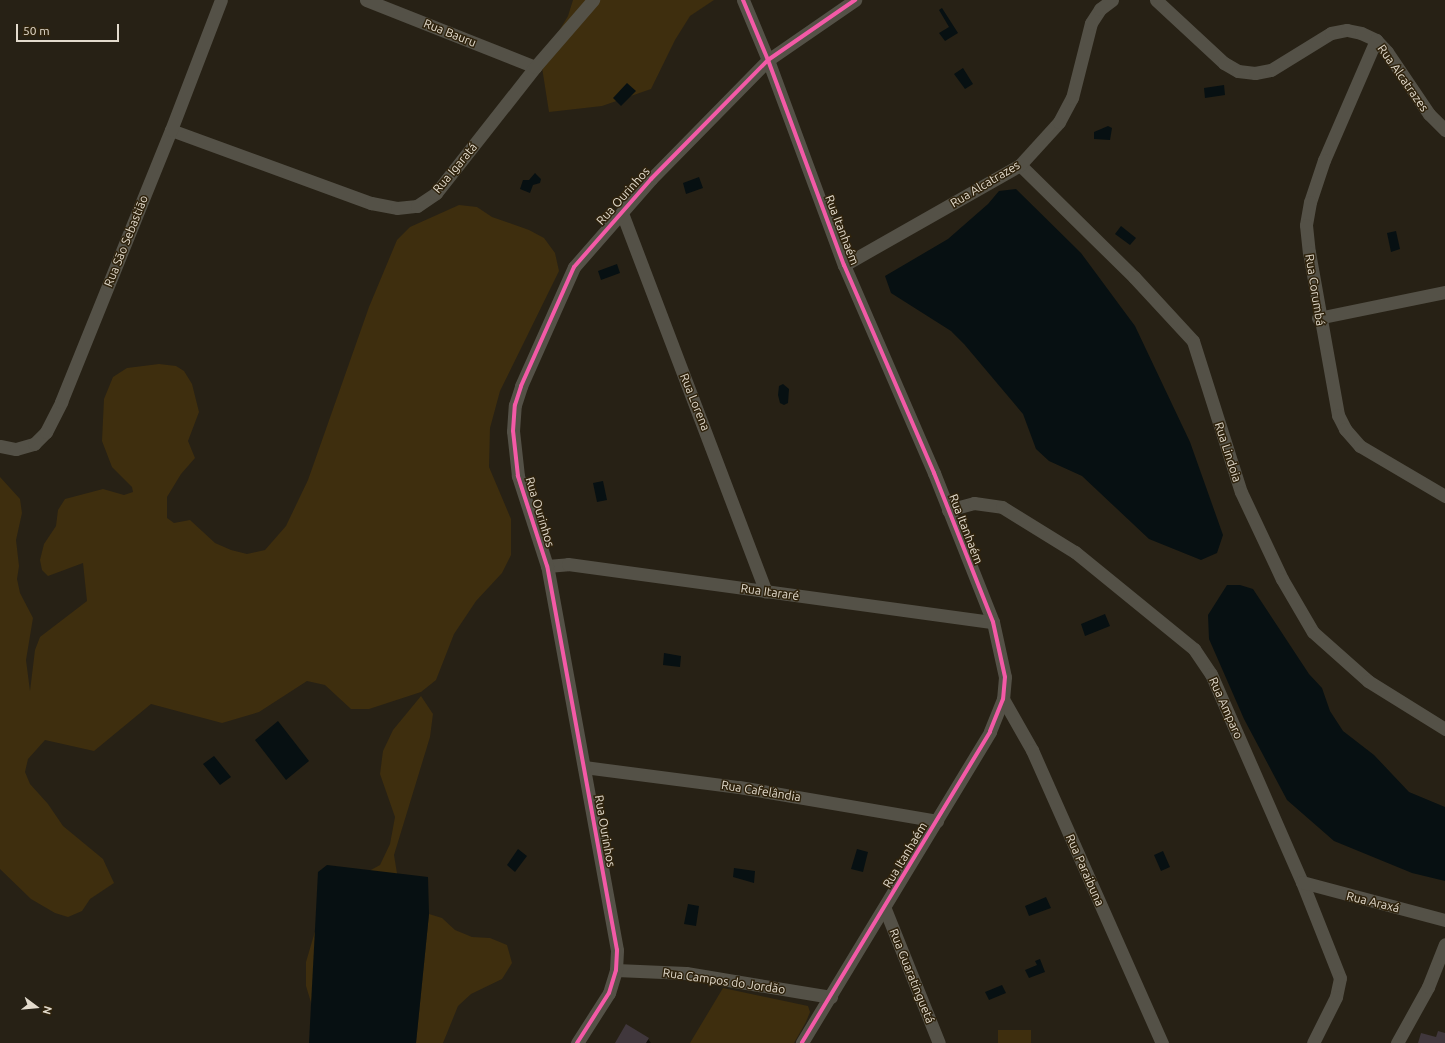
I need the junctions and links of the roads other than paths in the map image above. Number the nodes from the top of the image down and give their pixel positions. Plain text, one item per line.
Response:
1 (221, 0) edge
2 (366, 0) edge
3 (593, 0) edge
4 (743, 0) edge
5 (855, 0) edge
6 (1112, 0) edge
7 (1156, 0) edge
8 (1376, 40) junction
9 (768, 60) junction
10 (535, 67) junction
11 (171, 130) junction
12 (1445, 130) edge
13 (1020, 165) junction
14 (622, 213) junction
15 (844, 265) junction
16 (1445, 292) edge
17 (1318, 318) junction
18 (0, 446) edge
19 (1445, 496) edge
20 (948, 510) junction
21 (547, 566) junction
22 (766, 592) junction
23 (994, 622) junction
24 (1003, 699) junction
25 (1445, 729) edge
26 (584, 767) junction
27 (937, 821) junction
28 (1302, 882) junction
29 (885, 909) junction
30 (1445, 920) edge
31 (1445, 944) edge
32 (616, 970) junction
33 (831, 997) junction
34 (577, 1043) edge
35 (802, 1043) edge
36 (939, 1043) edge
37 (1162, 1043) edge
38 (1313, 1043) edge
39 (1397, 1043) edge

1 - 11 street, Rua São Sebastião
2 - 10 street, Rua Bauru
3 - 10 street, Rua Igaratá
4 - 9 street, Rua Itanhaém
5 - 9 street, Rua Ourinhos
6 - 13 street, Rua Alcatrazes
7 - 8 street, Rua Alcatrazes
8 - 12 street, Rua Alcatrazes
8 - 17 street, Rua Corumbá
9 - 14 street, Rua Ourinhos
9 - 15 street, Rua Itanhaém
10 - 11 street, Rua Igaratá
11 - 18 street, Rua São Sebastião
13 - 15 street, Rua Alcatrazes
13 - 25 street, Rua Lindoia
14 - 21 street, Rua Ourinhos
14 - 22 street, Rua Lorena
15 - 20 street, Rua Itanhaém
16 - 17 street
17 - 19 street, Rua Corumbá
20 - 23 street, Rua Itanhaém
20 - 28 street, Rua Amparo
21 - 22 street, Rua Itararé
21 - 26 street, Rua Ourinhos
22 - 23 street, Rua Itararé
23 - 24 street, Rua Itanhaém
24 - 27 street, Rua Itanhaém
24 - 37 street, Rua Paraibuna
26 - 27 street, Rua Cafelândia
26 - 32 street, Rua Ourinhos
27 - 29 street, Rua Itanhaém
28 - 30 street, Rua Araxá
28 - 38 street, Rua Amparo
29 - 33 street, Rua Itanhaém
29 - 36 street, Rua Guaratinguetá
31 - 39 street
32 - 33 street, Rua Campos do Jordão
32 - 34 street, Rua Ourinhos
33 - 35 street, Rua Itanhaém

